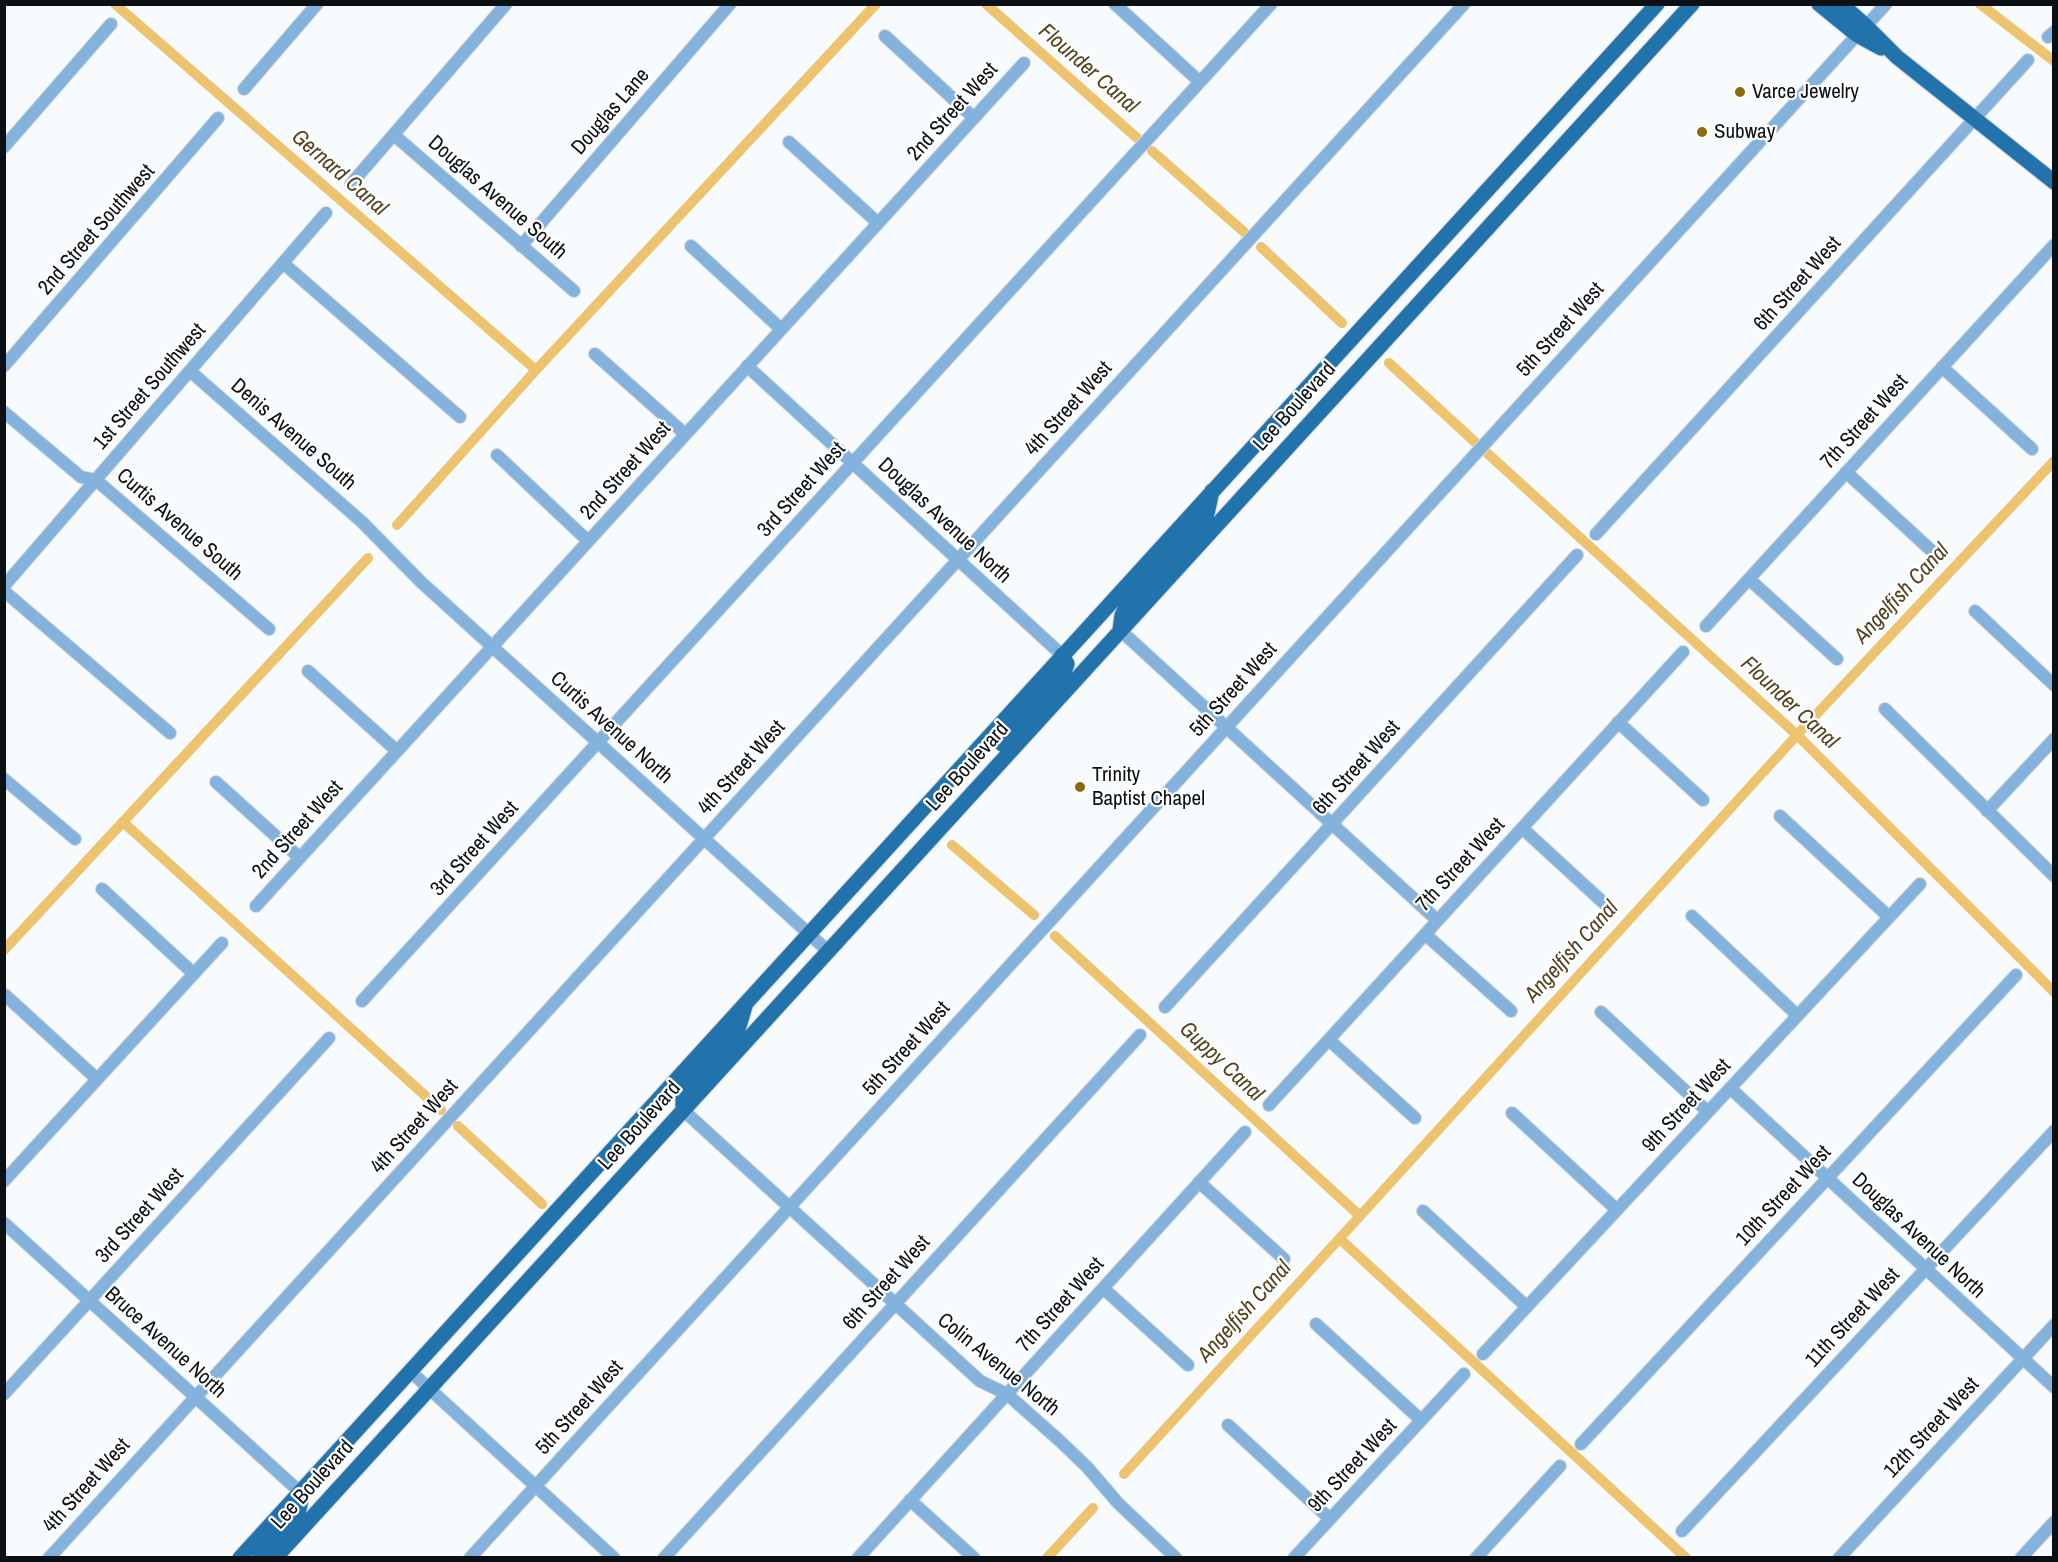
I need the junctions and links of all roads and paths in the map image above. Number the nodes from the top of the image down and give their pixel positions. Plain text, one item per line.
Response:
1 (317, 4) edge
2 (506, 4) edge
3 (730, 4) edge
4 (1115, 4) edge
5 (1271, 4) edge
6 (1464, 4) edge
7 (1657, 4) edge
8 (1692, 4) edge
9 (1819, 4) edge
10 (1841, 4) edge
11 (1886, 4) edge
12 (111, 24) dead end
13 (1862, 30) junction
14 (885, 36) dead end
15 (2028, 60) dead end
16 (1024, 63) dead end
17 (1200, 82) junction
18 (244, 89) dead end
19 (218, 118) dead end
20 (974, 118) junction
21 (1974, 119) junction
22 (394, 135) junction
23 (789, 142) dead end
24 (4, 147) edge
25 (2054, 182) edge
26 (351, 184) dead end
27 (326, 213) dead end
28 (878, 223) junction
29 (2054, 245) edge
30 (521, 246) junction
31 (691, 246) dead end
32 (283, 263) junction
33 (574, 291) dead end
34 (781, 329) junction
35 (595, 354) dead end
36 (4, 366) edge
37 (747, 366) junction
38 (1942, 367) junction
39 (190, 371) junction
40 (4, 412) edge
41 (460, 417) dead end
42 (685, 434) junction
43 (2032, 449) dead end
44 (497, 455) dead end
45 (853, 463) junction
46 (1846, 472) junction
47 (96, 480) junction
48 (1212, 491) junction
49 (370, 530) joint
50 (1596, 534) dead end
51 (588, 541) junction
52 (1935, 554) dead end
53 (1577, 555) dead end
54 (958, 560) junction
55 (1749, 579) junction
56 (4, 586) edge
57 (4, 591) edge
58 (1975, 611) dead end
59 (1706, 626) dead end
60 (269, 629) dead end
61 (1120, 630) junction
62 (492, 646) junction
63 (1683, 652) dead end
64 (1062, 655) junction
65 (1837, 659) dead end
66 (308, 671) dead end
67 (2054, 686) edge
68 (1885, 709) dead end
69 (1618, 722) junction
70 (1226, 727) junction
71 (170, 733) dead end
72 (2054, 739) edge
73 (598, 742) junction
74 (397, 751) junction
75 (4, 778) edge
76 (216, 782) dead end
77 (974, 792) junction
78 (1703, 800) dead end
79 (1987, 811) junction
80 (1780, 816) dead end
81 (1332, 824) junction
82 (1522, 828) junction
83 (75, 839) dead end
84 (704, 839) junction
85 (300, 858) junction
86 (2054, 876) edge
87 (1920, 884) dead end
88 (102, 889) dead end
89 (256, 906) dead end
90 (1607, 906) dead end
91 (1692, 916) dead end
92 (1888, 917) junction
93 (1437, 920) junction
94 (808, 933) junction
95 (1425, 934) junction
96 (222, 943) dead end
97 (828, 951) junction
98 (194, 974) junction
99 (2016, 975) dead end
100 (5, 995) edge
101 (362, 1001) dead end
102 (746, 1003) junction
103 (1165, 1007) dead end
104 (1511, 1011) dead end
105 (1601, 1012) dead end
106 (1797, 1015) junction
107 (1140, 1035) dead end
108 (329, 1038) dead end
109 (1329, 1040) junction
110 (97, 1079) junction
111 (1730, 1088) junction
112 (1269, 1105) dead end
113 (683, 1110) junction
114 (1708, 1112) junction
115 (1512, 1113) dead end
116 (1415, 1118) dead end
117 (2054, 1131) edge
118 (1245, 1132) dead end
119 (1827, 1178) junction
120 (4, 1181) edge
121 (1199, 1182) junction
122 (790, 1207) junction
123 (1617, 1210) junction
124 (1422, 1211) dead end
125 (4, 1222) edge
126 (1284, 1260) dead end
127 (1925, 1269) junction
128 (1103, 1288) junction
129 (89, 1301) junction
130 (895, 1303) junction
131 (1527, 1307) junction
132 (1316, 1324) dead end
133 (2054, 1325) edge
134 (1483, 1354) dead end
135 (2023, 1359) junction
136 (1188, 1365) dead end
137 (410, 1371) junction
138 (1464, 1374) dead end
139 (2054, 1387) edge
140 (429, 1388) junction
141 (4, 1394) edge
142 (1007, 1394) junction
143 (195, 1397) junction
144 (1421, 1420) junction
145 (1228, 1425) dead end
146 (1581, 1444) dead end
147 (1560, 1466) dead end
148 (536, 1486) junction
149 (300, 1492) junction
150 (910, 1500) junction
151 (1330, 1519) junction
152 (2054, 1522) edge
153 (1682, 1531) dead end
154 (49, 1557) edge
155 (240, 1557) edge
156 (260, 1557) edge
157 (275, 1557) edge
158 (470, 1557) edge
159 (614, 1557) edge
160 (664, 1557) edge
161 (858, 1557) edge
162 (974, 1557) edge
163 (1176, 1557) edge
164 (1294, 1557) edge
165 (1476, 1557) edge
166 (1839, 1557) edge
167 (2021, 1557) edge

1 - 18 street
2 - 22 street
3 - 30 street, Douglas Lane
4 - 17 street
5 - 17 street, 3rd Street West
6 - 54 street, 4th Street West
7 - 48 main road, Lee Boulevard
8 - 61 main road, Lee Boulevard
9 - 13 main road
10 - 13 main road
11 - 13 street, 5th Street West
12 - 24 street
13 - 21 main road
13 - 70 street, 5th Street West
14 - 20 street
15 - 21 street, 6th Street West
16 - 20 street, 2nd Street West
17 - 45 street, 3rd Street West
19 - 36 street, 2nd Street Southwest
20 - 28 street, 2nd Street West
21 - 25 main road
21 - 50 street, 6th Street West
22 - 26 street
22 - 30 street, Douglas Avenue South
23 - 28 street
27 - 32 street, 1st Street Southwest
28 - 34 street, 2nd Street West
29 - 38 street, 7th Street West
30 - 33 street, Douglas Avenue South
31 - 34 street
32 - 39 street, 1st Street Southwest
32 - 41 street
34 - 37 street, 2nd Street West
35 - 42 street
37 - 42 street, 2nd Street West
37 - 45 street, Douglas Avenue North
38 - 43 street
38 - 46 street, 7th Street West
39 - 47 street, 1st Street Southwest
39 - 49 street, Denis Avenue South
40 - 47 street, Curtis Avenue South
42 - 51 street, 2nd Street West
44 - 51 street
45 - 54 street, Douglas Avenue North
45 - 73 street, 3rd Street West
46 - 52 street
46 - 55 street, 7th Street West
47 - 56 street, 1st Street Southwest
47 - 60 street, Curtis Avenue South
48 - 61 main road
48 - 64 main road, Lee Boulevard
49 - 62 street, Curtis Avenue North
51 - 62 street, 2nd Street West
53 - 81 street, 6th Street West
54 - 64 street, Douglas Avenue North
54 - 84 street, 4th Street West
55 - 59 street, 7th Street West
55 - 65 street
57 - 71 street
58 - 67 street
61 - 70 street
61 - 77 main road, Lee Boulevard
62 - 73 street, Curtis Avenue North
62 - 74 street, 2nd Street West
63 - 69 street, 7th Street West
64 - 77 main road
64 - 94 main road, Lee Boulevard
66 - 74 street
68 - 79 street
69 - 78 street
69 - 82 street, 7th Street West
70 - 81 street
70 - 122 street, 5th Street West
72 - 79 street
73 - 84 street, Curtis Avenue North
73 - 101 street, 3rd Street West
74 - 85 street, 2nd Street West
75 - 83 street
76 - 85 street
77 - 97 main road, Lee Boulevard
79 - 86 street
80 - 92 street
81 - 93 street
81 - 103 street, 6th Street West
82 - 90 street
82 - 93 street, 7th Street West
84 - 94 street, Curtis Avenue North
84 - 143 street, 4th Street West
85 - 89 street, 2nd Street West
87 - 92 street, 9th Street West
88 - 98 street
91 - 106 street
92 - 106 street, 9th Street West
93 - 95 street, 7th Street West
94 - 97 street, Curtis Avenue North
94 - 102 main road, Lee Boulevard
95 - 104 street
95 - 109 street, 7th Street West
96 - 98 street
97 - 113 main road, Lee Boulevard
98 - 110 street
99 - 119 street, 10th Street West
100 - 110 street
102 - 113 main road
102 - 137 main road, Lee Boulevard
105 - 114 street
106 - 111 street, 9th Street West
107 - 130 street, 6th Street West
108 - 129 street, 3rd Street West
109 - 112 street, 7th Street West
109 - 116 street
110 - 120 street
111 - 114 street, 9th Street West
111 - 119 street, Douglas Avenue North
113 - 122 street, Colin Avenue North
113 - 140 main road, Lee Boulevard
114 - 123 street, 9th Street West
115 - 123 street
117 - 127 street, 11th Street West
118 - 121 street, 7th Street West
119 - 127 street, Douglas Avenue North
119 - 146 street, 10th Street West
121 - 126 street
121 - 128 street, 7th Street West
122 - 130 street, Colin Avenue North
122 - 148 street, 5th Street West
123 - 131 street, 9th Street West
124 - 131 street
125 - 129 street, Bruce Avenue North
127 - 135 street, Douglas Avenue North
127 - 153 street, 11th Street West
128 - 136 street
128 - 142 street, 7th Street West
129 - 141 street, 3rd Street West
129 - 143 street, Bruce Avenue North
130 - 142 street, Colin Avenue North
130 - 160 street, 6th Street West
131 - 134 street, 9th Street West
132 - 144 street
133 - 135 street, 12th Street West
135 - 139 street, Douglas Avenue North
135 - 166 street, 12th Street West
137 - 140 street
137 - 149 main road, Lee Boulevard
138 - 144 street, 9th Street West
140 - 148 street
140 - 157 main road, Lee Boulevard
142 - 150 street, 7th Street West
142 - 163 street, Colin Avenue North
143 - 149 street, Bruce Avenue North
143 - 154 street, 4th Street West
144 - 151 street, 9th Street West
145 - 151 street
147 - 165 street
148 - 158 street, 5th Street West
148 - 159 street
149 - 155 main road, Lee Boulevard
149 - 156 main road
150 - 161 street, 7th Street West
150 - 162 street
151 - 164 street, 9th Street West
152 - 167 street

